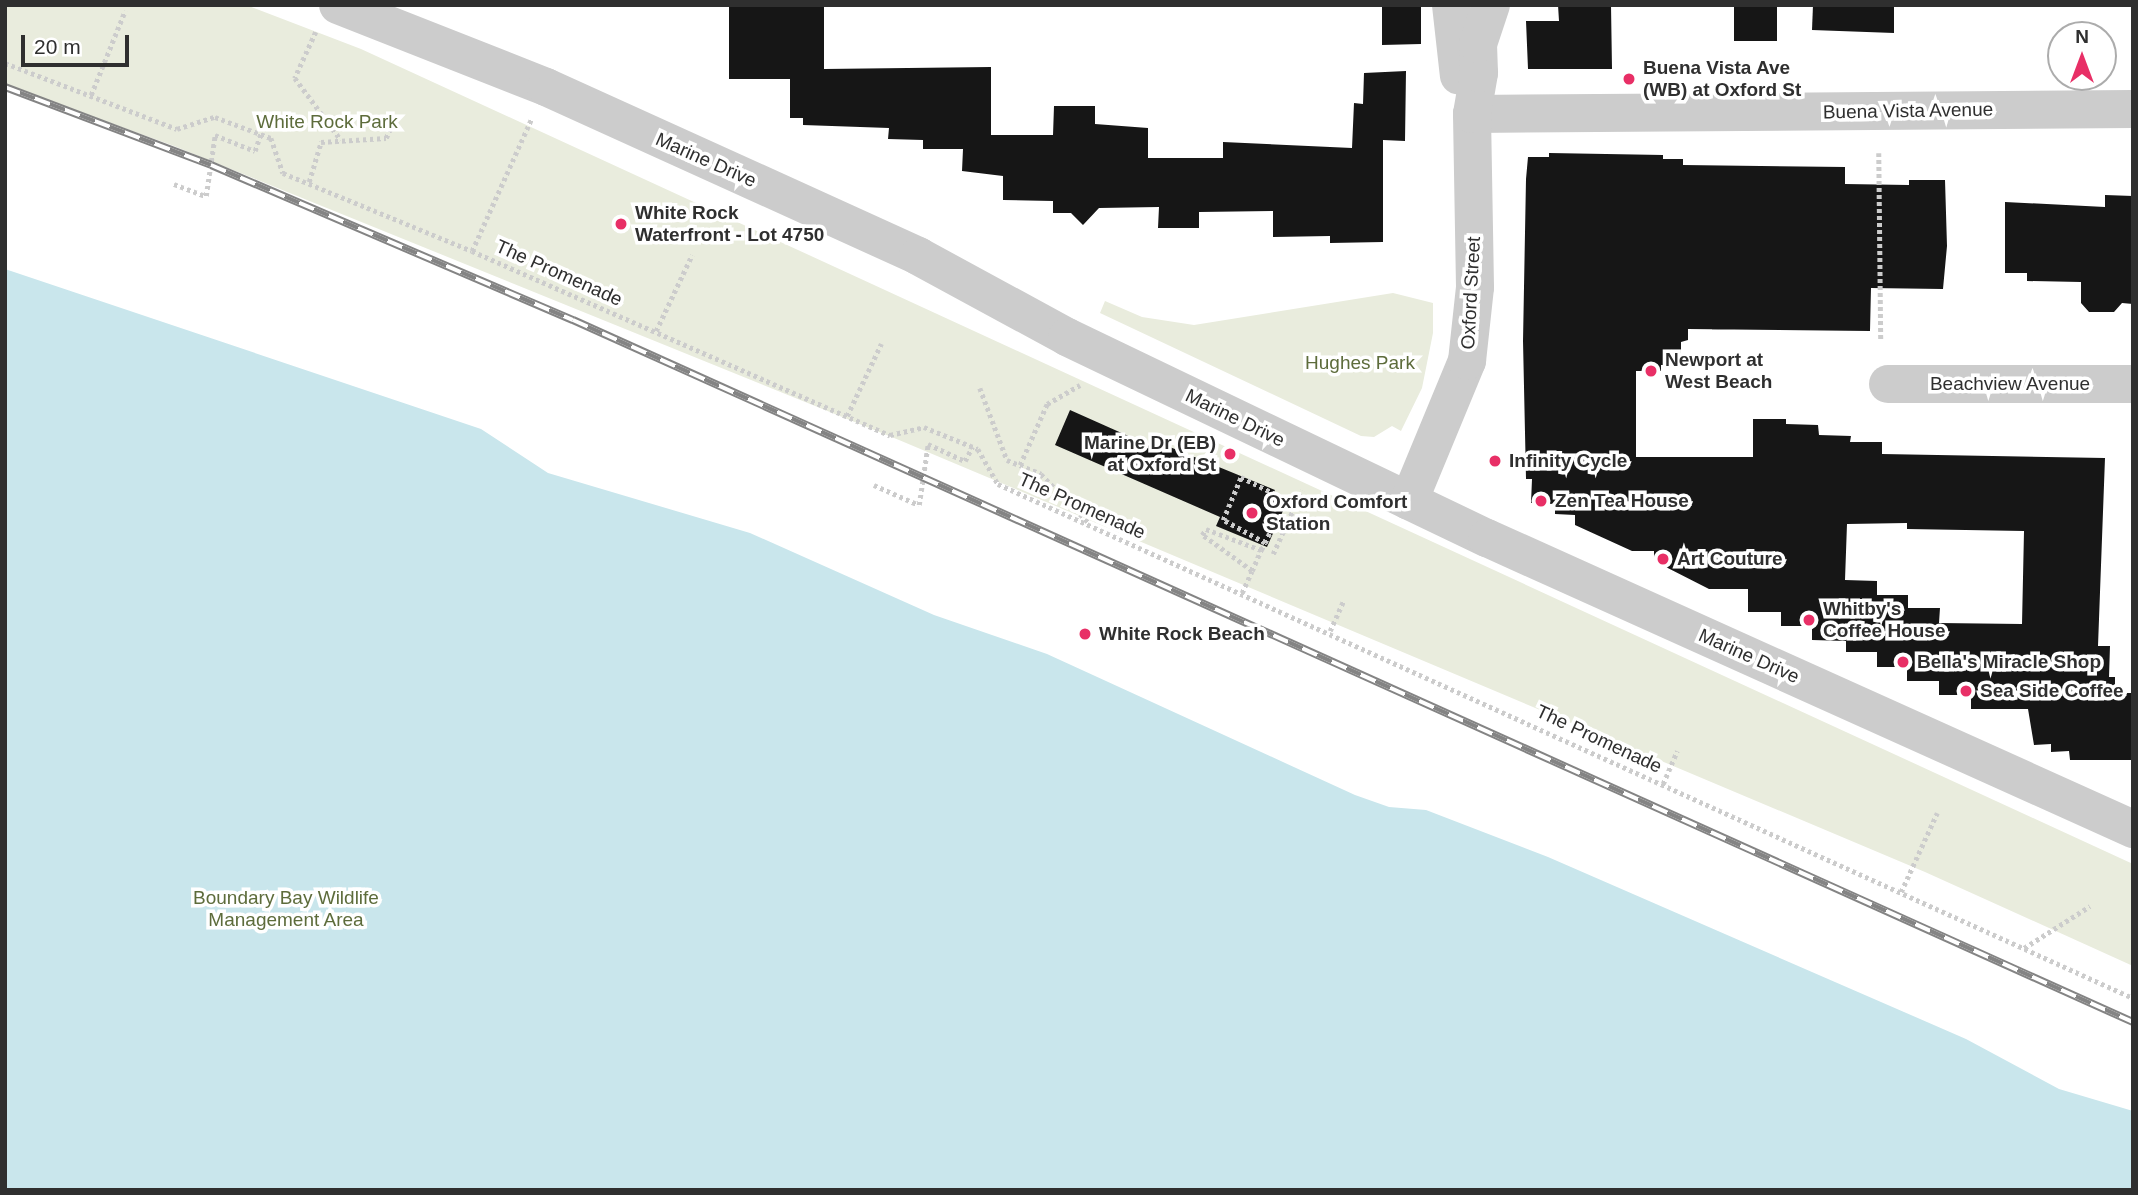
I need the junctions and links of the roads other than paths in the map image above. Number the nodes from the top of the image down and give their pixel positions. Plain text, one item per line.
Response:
1 (1451, 5) edge
2 (1491, 5) edge
3 (350, 14) edge
4 (2133, 109) edge
5 (1472, 114) junction
6 (1888, 384) dead end
7 (2133, 384) edge
8 (1409, 501) junction
9 (2133, 829) edge

1 - 5 street, Oxford Street
2 - 5 street, Oxford Street
3 - 8 street, Marine Drive
4 - 5 street, Buena Vista Avenue
5 - 8 street, Oxford Street
6 - 7 street, Beachview Avenue
8 - 9 street, Marine Drive

